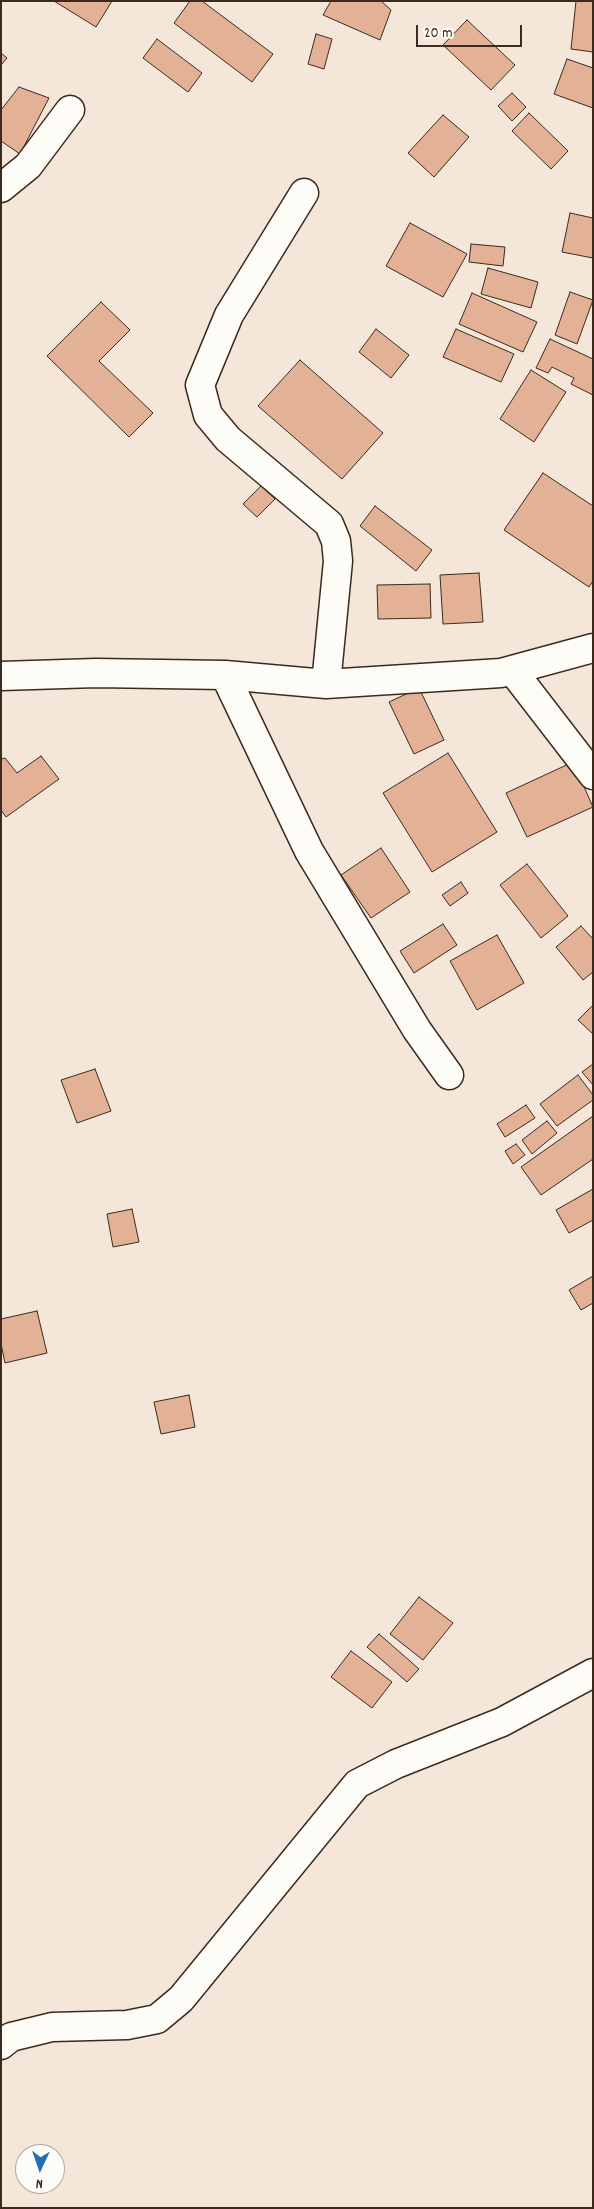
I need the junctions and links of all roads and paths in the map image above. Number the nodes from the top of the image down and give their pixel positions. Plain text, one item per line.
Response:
1 (70, 110) dead end
2 (1, 188) edge
3 (304, 193) dead end
4 (593, 648) edge
5 (512, 670) junction
6 (225, 675) junction
7 (1, 676) edge
8 (326, 684) junction
9 (593, 775) edge
10 (449, 1075) dead end
11 (593, 1673) edge
12 (1, 2045) edge

1 - 2 street
3 - 8 street
4 - 5 street
5 - 8 street
5 - 9 street
6 - 7 street
6 - 8 street
6 - 10 street
11 - 12 street

